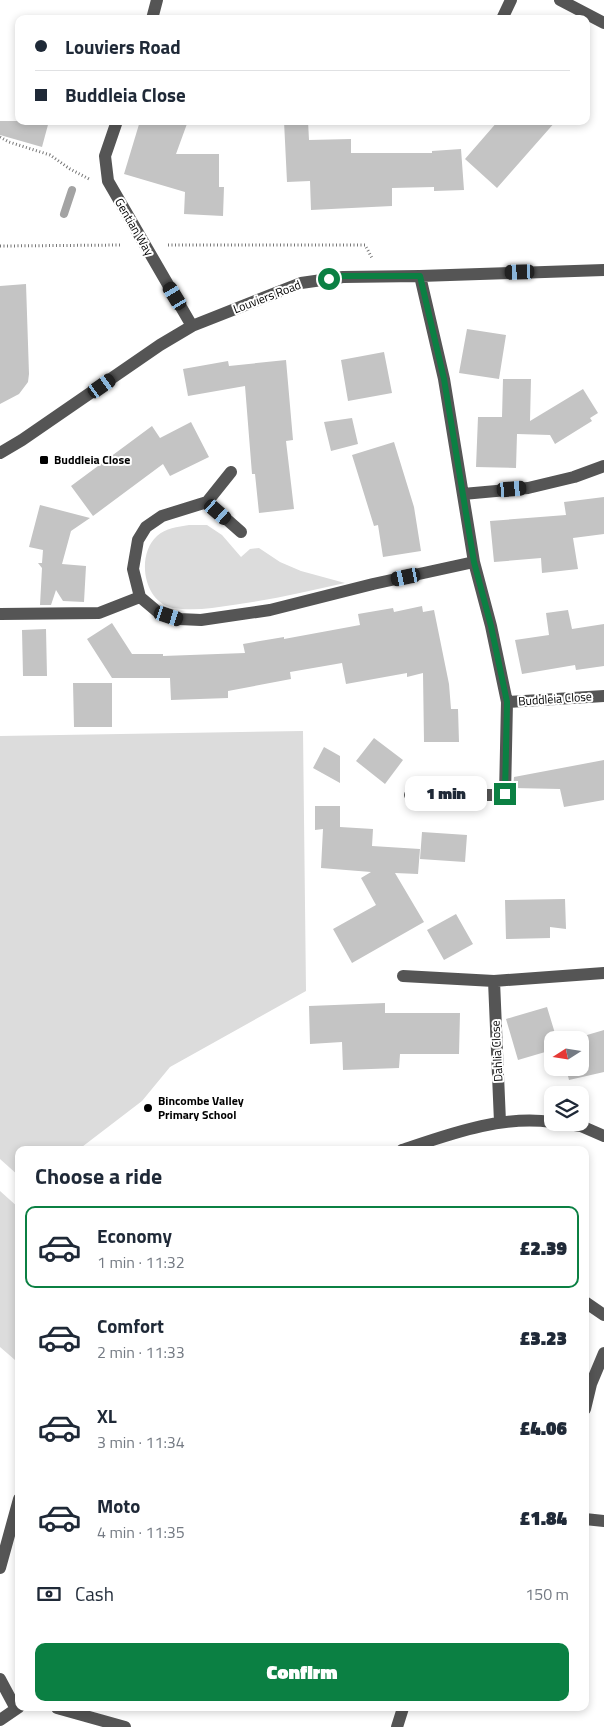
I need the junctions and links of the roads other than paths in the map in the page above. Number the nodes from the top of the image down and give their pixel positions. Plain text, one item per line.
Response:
1 (157, 0) edge
2 (511, 0) edge
3 (560, 0) edge
4 (153, 15) edge
5 (504, 15) edge
6 (589, 15) edge
7 (590, 16) edge
8 (604, 23) edge
9 (116, 125) edge
10 (604, 270) edge
11 (420, 276) junction
12 (192, 326) junction
13 (0, 453) edge
14 (604, 466) edge
15 (231, 472) dead end
16 (463, 494) junction
17 (207, 502) junction
18 (241, 532) dead end
19 (474, 562) junction
20 (140, 597) junction
21 (0, 614) edge
22 (604, 696) edge
23 (507, 702) junction
24 (410, 795) dead end
25 (604, 973) edge
26 (403, 976) dead end
27 (494, 981) junction
28 (544, 1121) edge
29 (500, 1122) junction
30 (589, 1129) edge
31 (604, 1136) edge
32 (414, 1146) edge
33 (589, 1305) edge
34 (604, 1315) edge
35 (604, 1353) edge
36 (589, 1392) edge
37 (15, 1514) edge
38 (589, 1519) edge
39 (604, 1521) edge
40 (0, 1568) edge
41 (0, 1679) edge
42 (15, 1705) edge
43 (15, 1709) edge
44 (68, 1711) edge
45 (402, 1711) edge
46 (0, 1720) edge
47 (125, 1727) edge
48 (396, 1727) edge

1 - 4 street
2 - 5 street
3 - 6 street
7 - 8 street
9 - 12 street, Gentian Way
10 - 11 street, Louviers Road
11 - 12 street, Louviers Road
11 - 16 street, Buddleia Close
12 - 13 street, Louviers Road
14 - 16 street
15 - 17 street
16 - 19 street, Buddleia Close
17 - 18 street
17 - 20 street
19 - 20 street
19 - 23 street, Buddleia Close
20 - 21 street
22 - 23 street, Buddleia Close
23 - 24 street, Buddleia Close
25 - 27 street
26 - 27 street
27 - 29 street, Dahlia Close
28 - 29 street
29 - 32 street
30 - 31 street
33 - 34 street
35 - 36 street
37 - 40 street
38 - 39 street
41 - 42 street
43 - 46 street
44 - 47 street
45 - 48 street

